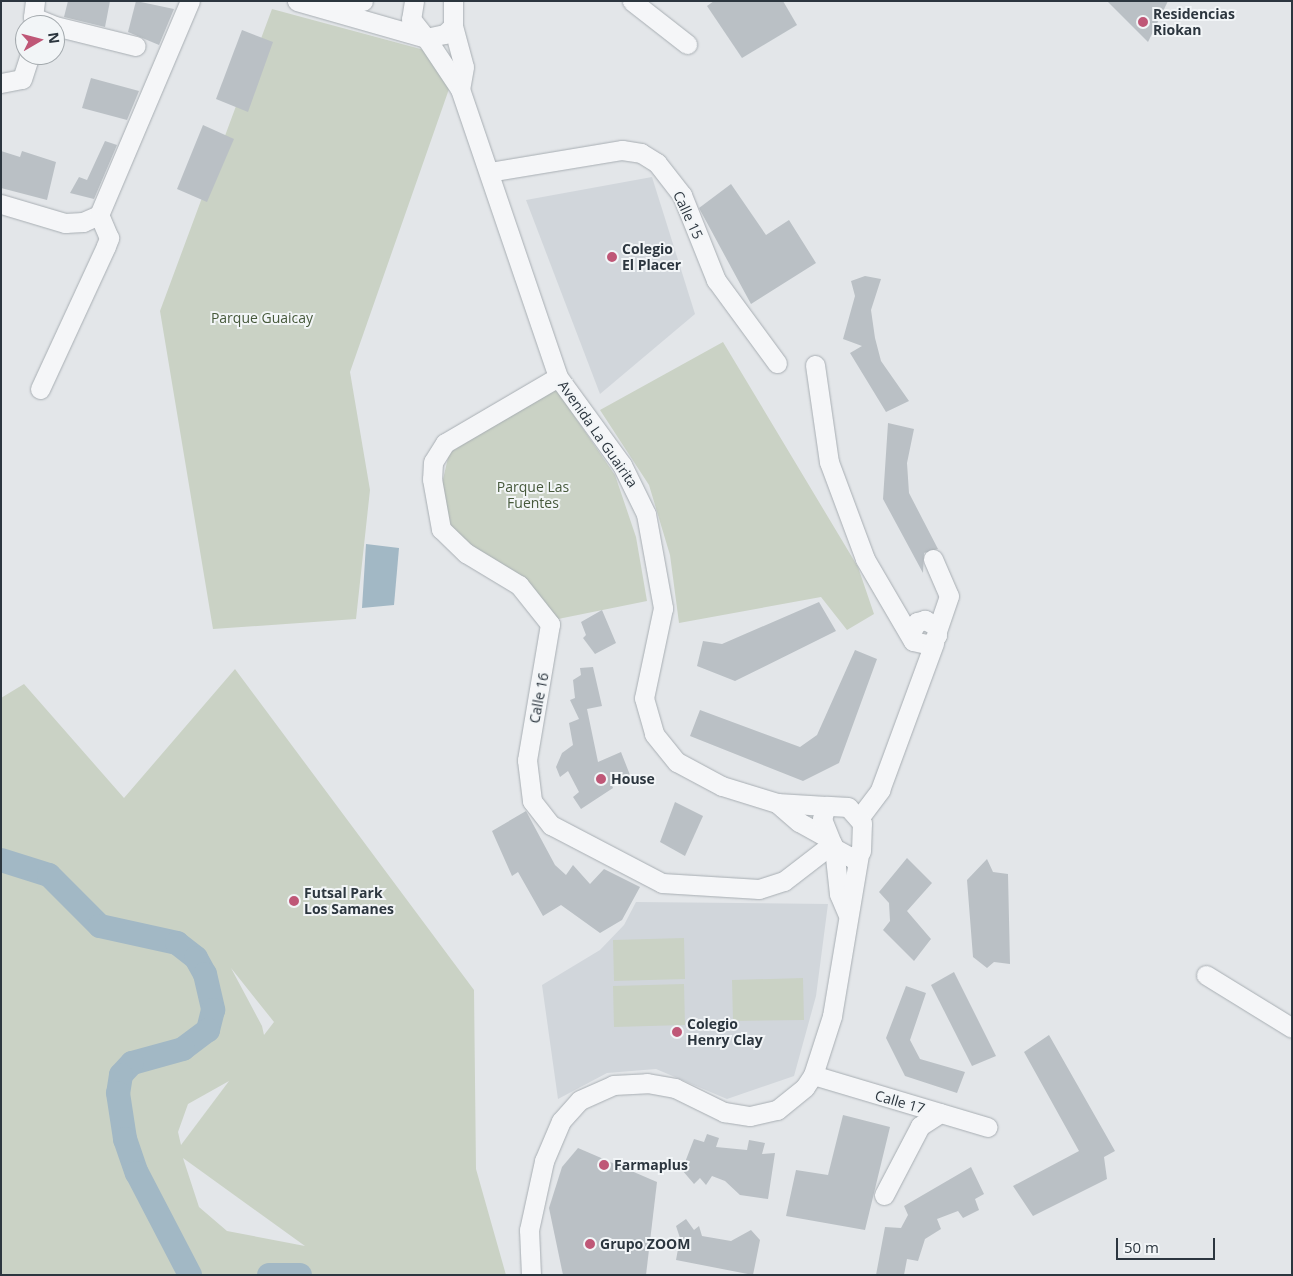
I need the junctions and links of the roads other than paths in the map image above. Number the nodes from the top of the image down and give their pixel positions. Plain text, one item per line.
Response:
1 (35, 1) edge
2 (190, 1) edge
3 (363, 1) edge
4 (414, 1) edge
5 (632, 1) edge
6 (304, 3) edge
7 (457, 10) edge
8 (33, 15) edge
9 (65, 28) edge
10 (426, 38) junction
11 (687, 44) dead end
12 (136, 46) dead end
13 (27, 65) edge
14 (1, 83) edge
15 (460, 89) junction
16 (489, 172) junction
17 (1, 204) edge
18 (99, 215) junction
19 (777, 362) dead end
20 (815, 365) dead end
21 (558, 376) junction
22 (40, 389) dead end
23 (933, 560) dead end
24 (932, 631) junction
25 (912, 636) junction
26 (918, 681) junction
27 (777, 803) junction
28 (826, 806) junction
29 (860, 817) junction
30 (831, 844) junction
31 (859, 855) junction
32 (847, 914) junction
33 (1206, 975) dead end
34 (1292, 1028) edge
35 (813, 1075) junction
36 (940, 1114) junction
37 (987, 1127) dead end
38 (884, 1195) dead end
39 (531, 1275) edge

1 - 8 street
2 - 18 street
3 - 6 street
4 - 10 street, Avenida La Guairita
5 - 11 street
6 - 10 street
7 - 10 street, Avenida La Guairita
7 - 15 street, Avenida La Guairita
9 - 12 street
10 - 15 street, Avenida La Guairita
13 - 14 street
15 - 16 street, Avenida La Guairita
16 - 19 street, Calle 15
16 - 21 street, Avenida La Guairita
17 - 18 street
18 - 22 street
20 - 25 street
21 - 27 street, Avenida La Guairita
21 - 30 street, Calle 16
23 - 24 street
24 - 25 street
24 - 26 street
25 - 26 street
26 - 29 street
27 - 28 street, Avenida La Guairita
27 - 30 street, Avenida La Guairita
28 - 29 street, Avenida La Guairita
28 - 30 street
29 - 31 street
30 - 31 street, Avenida La Guairita
30 - 32 street
31 - 32 street
32 - 35 street
33 - 34 street
35 - 36 street, Calle 17
35 - 39 street
36 - 37 street, Calle 17
36 - 38 street

